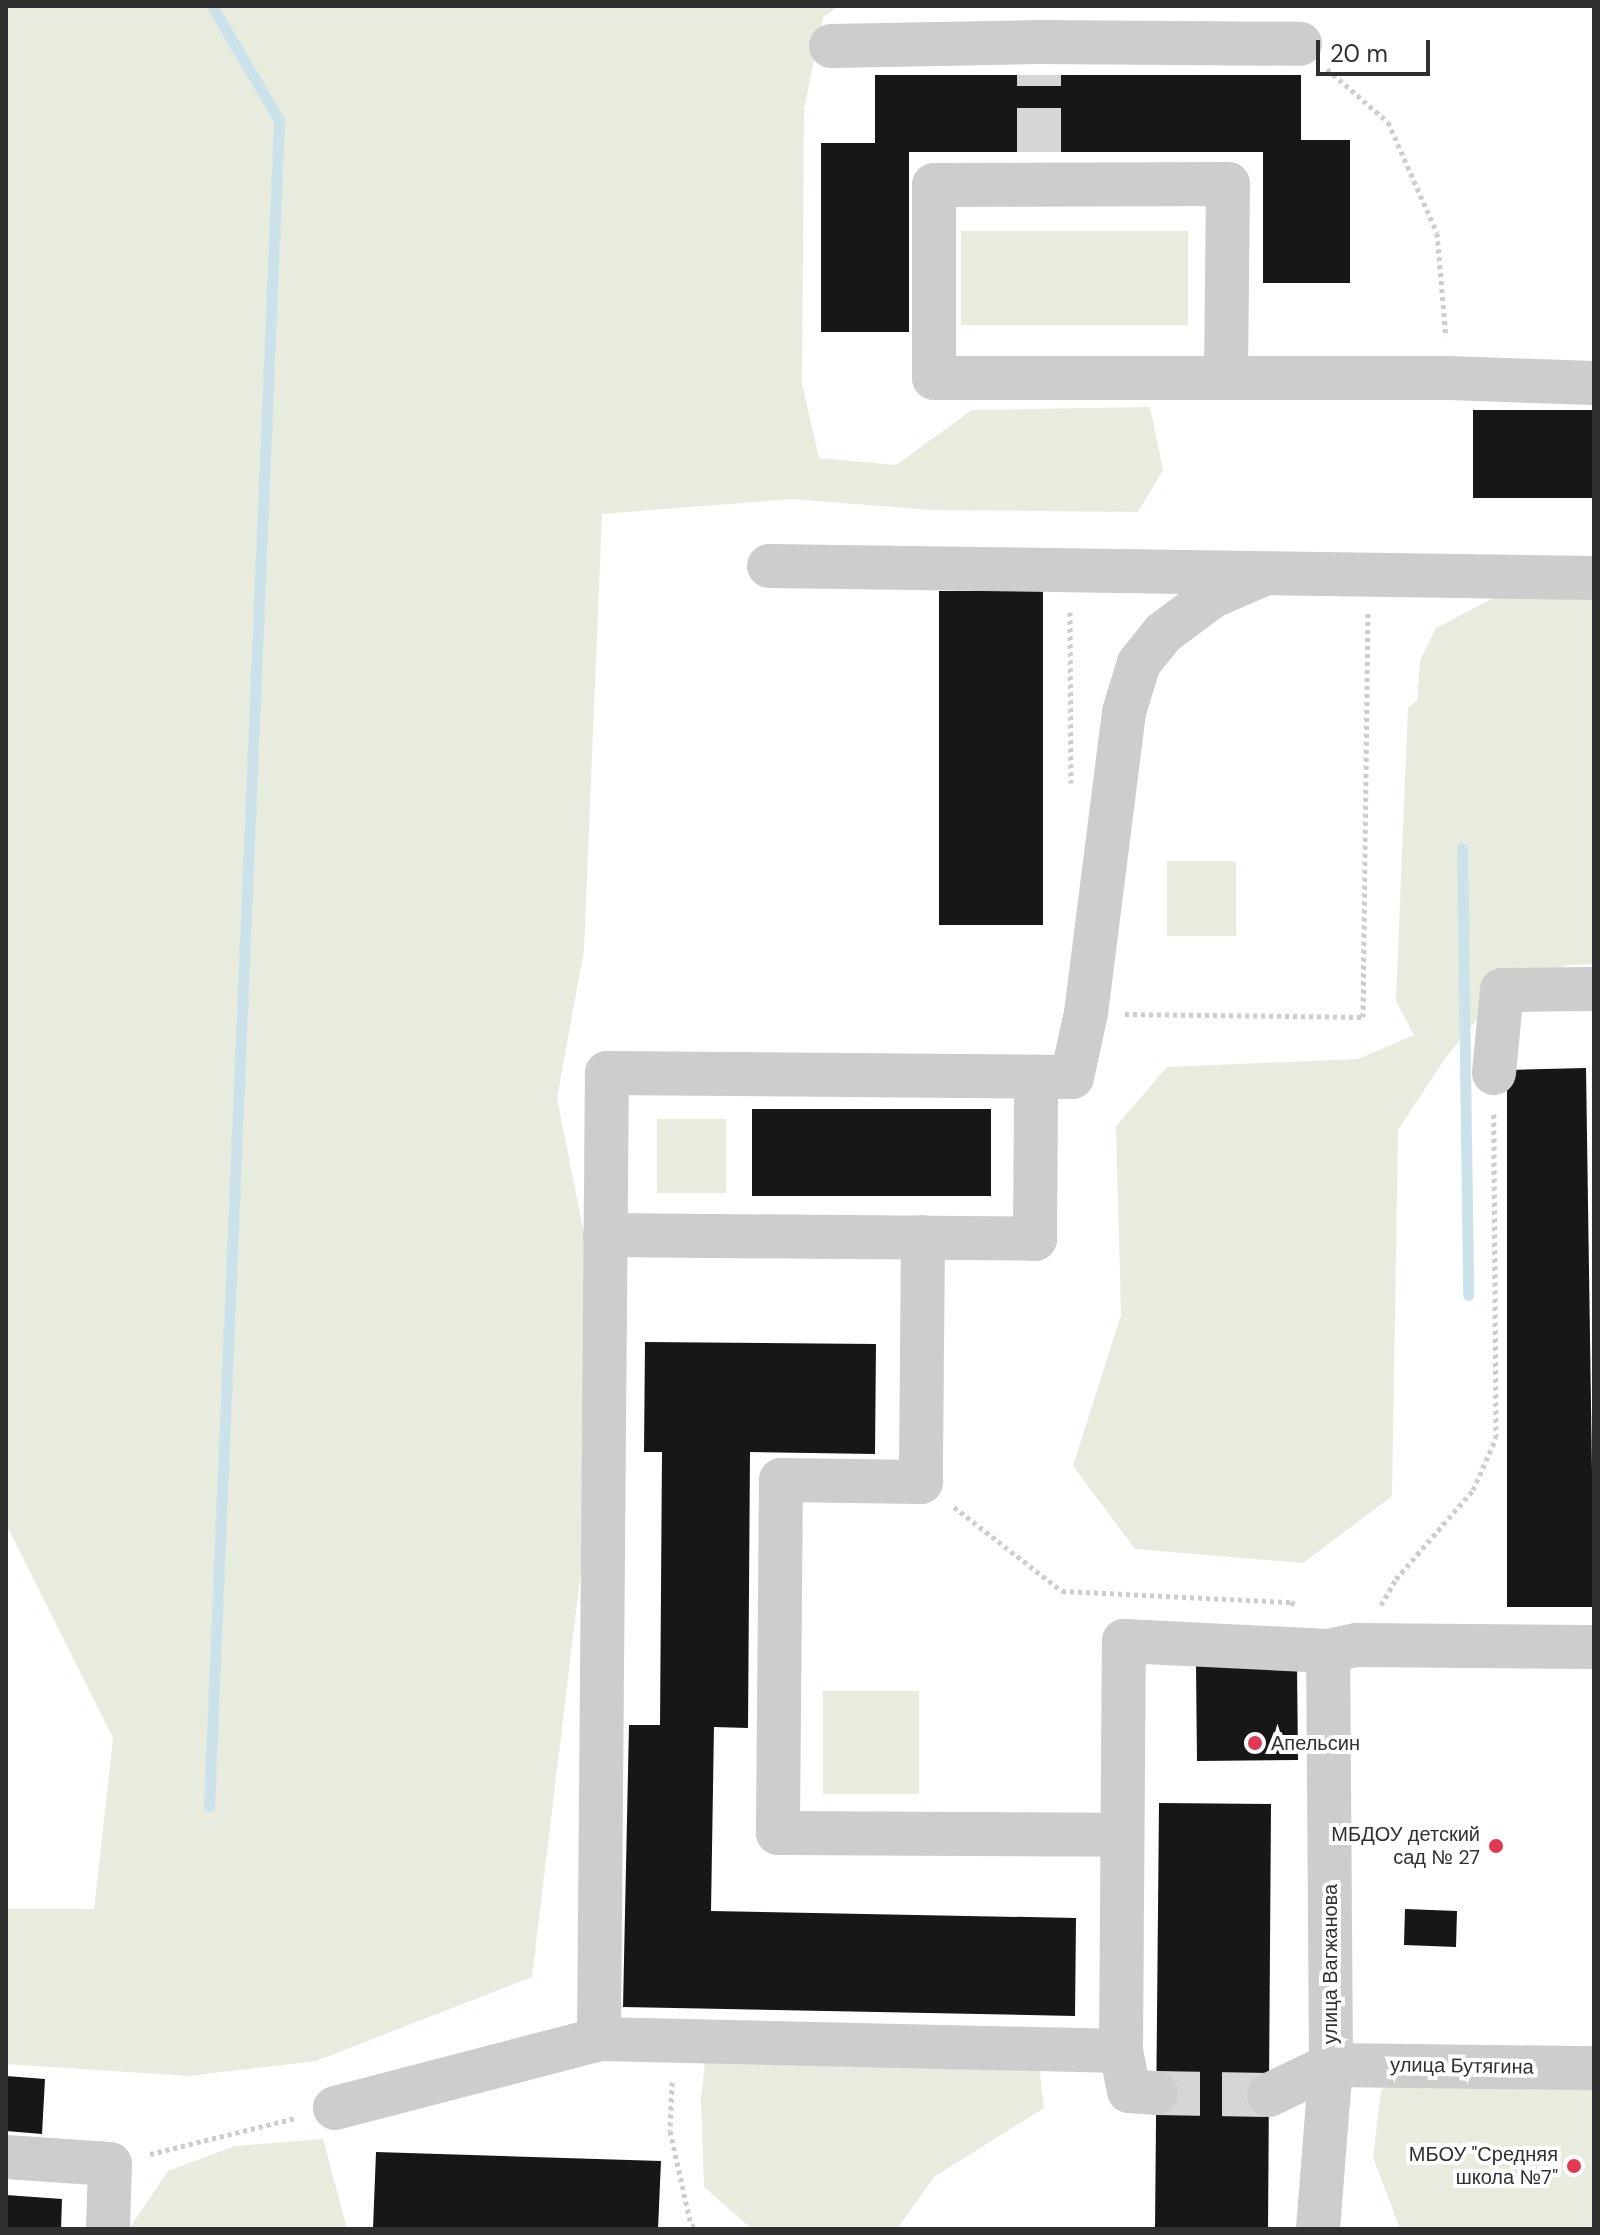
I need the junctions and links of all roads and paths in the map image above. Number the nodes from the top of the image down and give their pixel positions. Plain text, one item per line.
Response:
1 (1300, 44) joint
2 (831, 46) dead end
3 (1226, 378) junction
4 (1449, 378) junction
5 (1594, 383) edge
6 (769, 566) dead end
7 (1264, 574) junction
8 (1369, 576) junction
9 (1594, 578) edge
10 (1594, 989) edge
11 (1086, 1013) junction
12 (1494, 1073) joint
13 (1036, 1077) junction
14 (605, 1235) junction
15 (923, 1237) junction
16 (921, 1482) junction
17 (1304, 1611) dead end
18 (1594, 1647) edge
19 (1342, 1648) junction
20 (1122, 1835) junction
21 (599, 2039) junction
22 (674, 2040) junction
23 (1121, 2051) junction
24 (1331, 2065) junction
25 (1594, 2068) edge
26 (1156, 2093) tunnel mouth
27 (1269, 2095) tunnel mouth
28 (335, 2108) joint
29 (6, 2157) edge
30 (110, 2164) junction
31 (108, 2229) edge
32 (700, 2229) edge
33 (1318, 2229) edge

1 - 2 street
1 - 4 path
3 - 3 street
3 - 4 street
4 - 5 street
6 - 7 street
7 - 8 street
7 - 11 street
8 - 9 street
8 - 11 path
10 - 12 street
11 - 13 street
12 - 19 path
13 - 14 street
13 - 15 street
14 - 15 street
14 - 21 street
15 - 16 street
16 - 17 path
16 - 20 street
18 - 19 street
19 - 20 street
19 - 24 street, улица Вагжанова
20 - 23 street
21 - 22 street
21 - 28 street
22 - 23 street
22 - 32 path
23 - 26 street
24 - 25 street, улица Бутягина
24 - 27 street
24 - 33 street, улица Вагжанова
28 - 30 path
29 - 30 street
30 - 31 street

